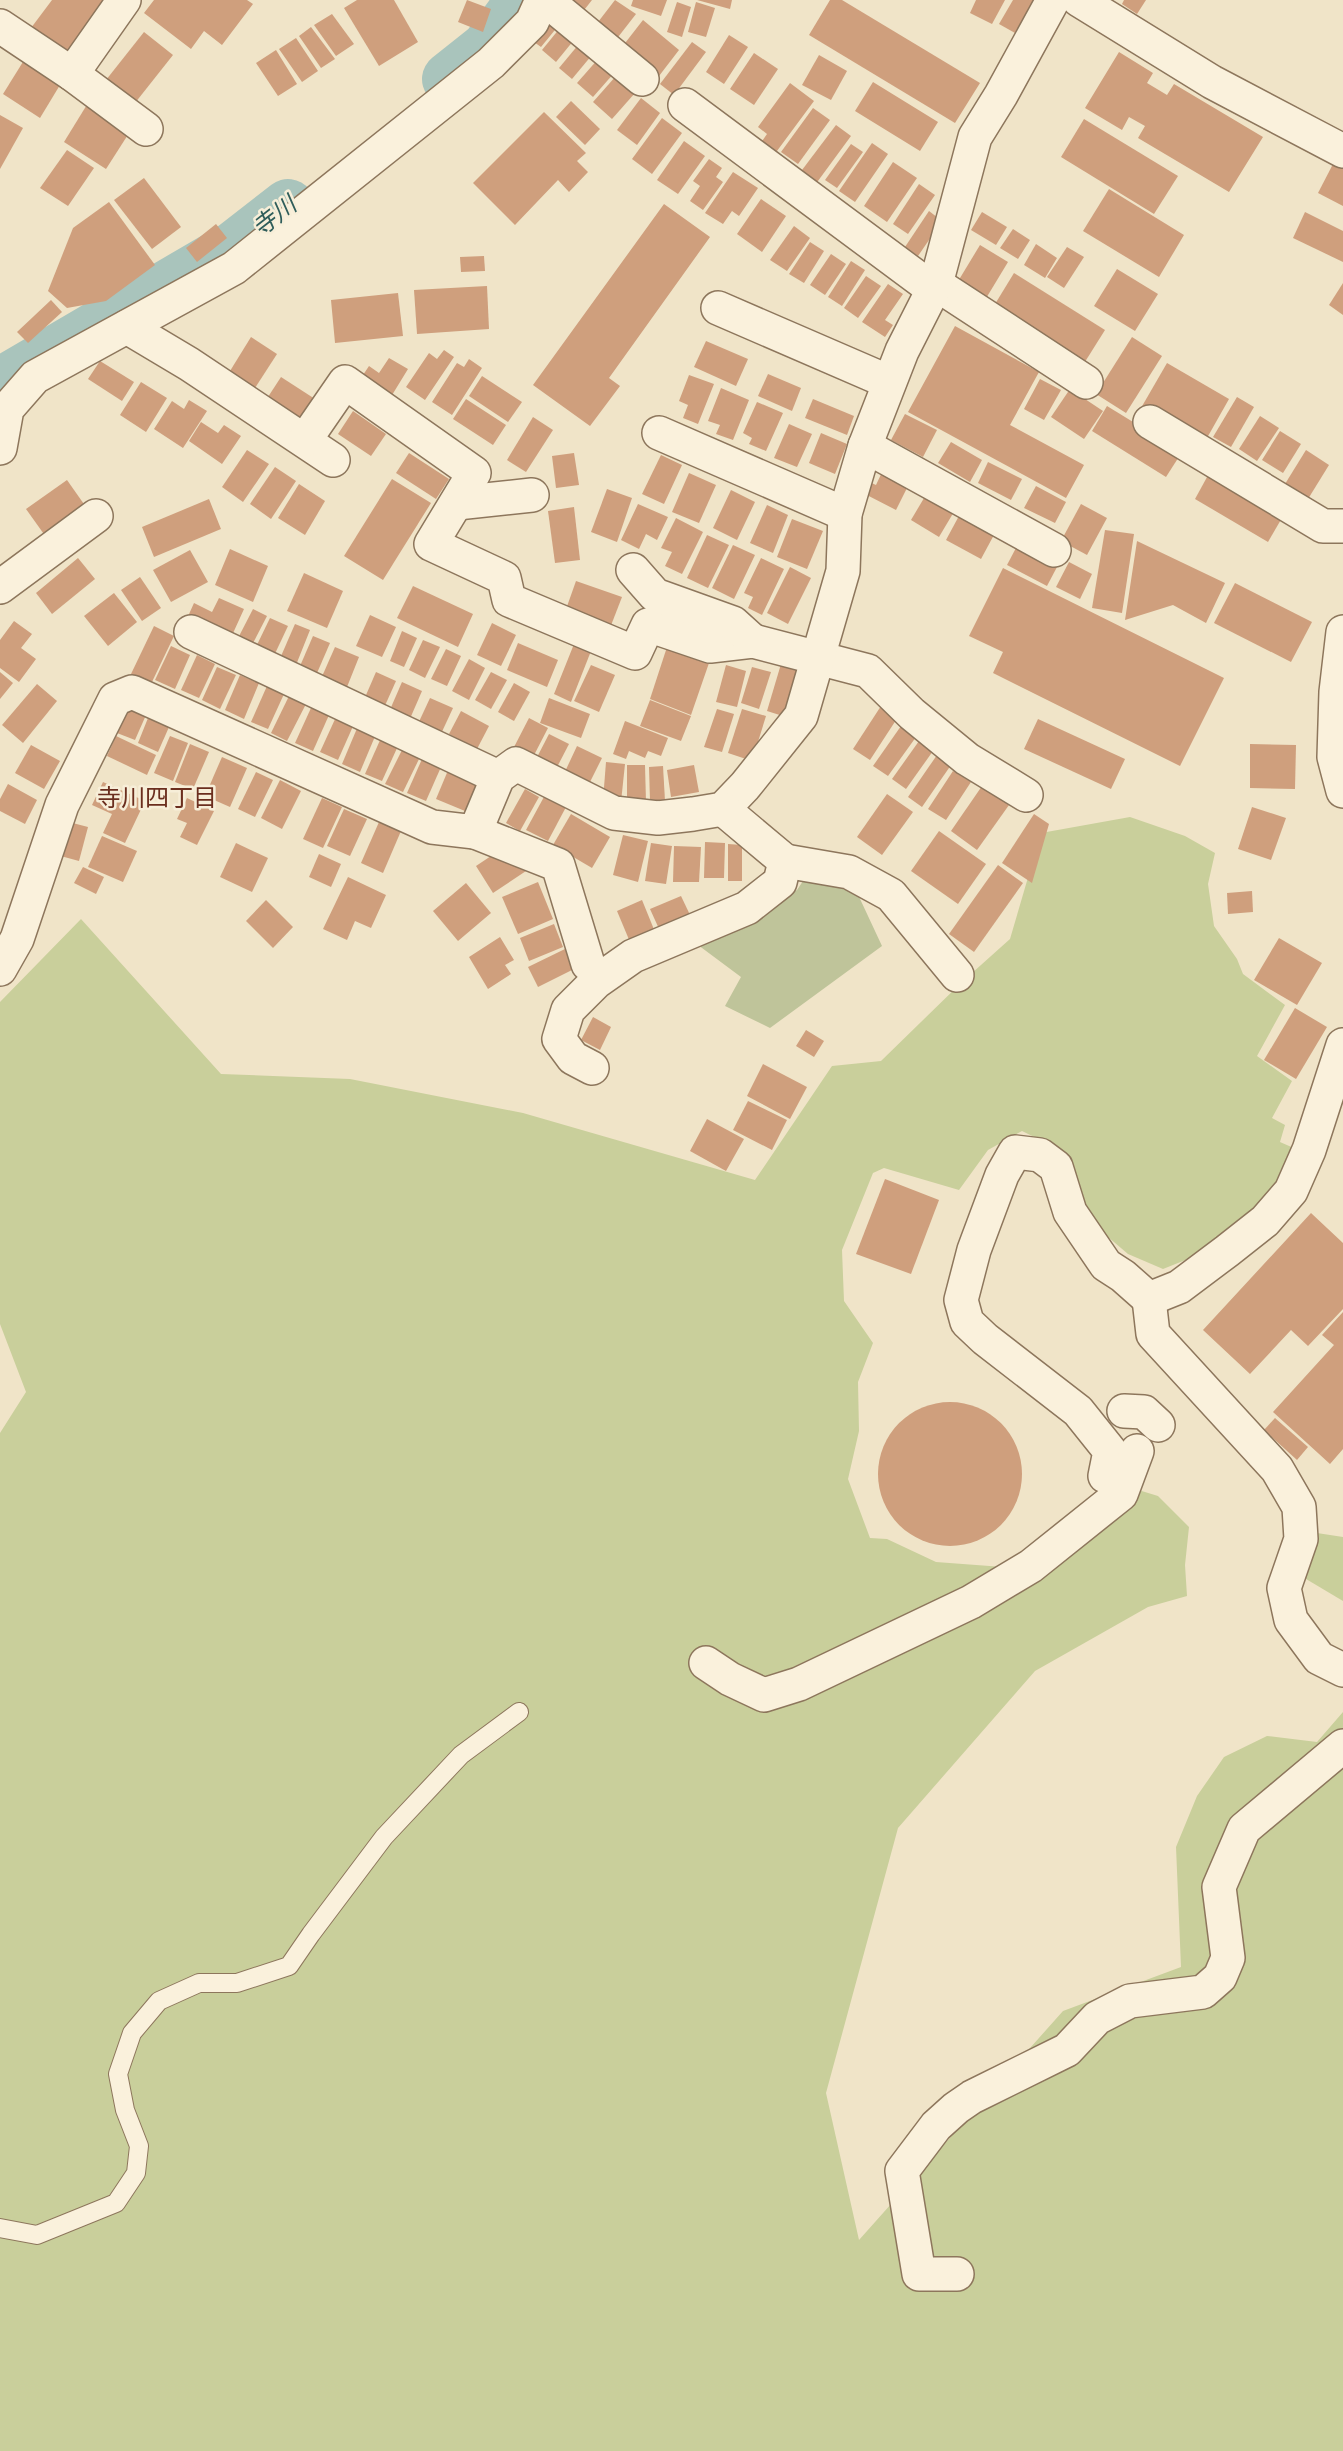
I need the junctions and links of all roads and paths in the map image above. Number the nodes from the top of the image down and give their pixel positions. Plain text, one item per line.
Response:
1 (124, 0) edge
2 (544, 0) edge
3 (1053, 0) edge
4 (1079, 0) edge
5 (0, 26) edge
6 (72, 74) junction
7 (642, 79) dead end
8 (685, 106) dead end
9 (146, 129) dead end
10 (1343, 151) edge
11 (935, 287) junction
12 (718, 308) dead end
13 (127, 327) junction
14 (889, 382) junction
15 (1086, 382) dead end
16 (1150, 422) dead end
17 (659, 433) dead end
18 (305, 440) junction
19 (865, 446) junction
20 (0, 448) edge
21 (333, 460) dead end
22 (532, 495) dead end
23 (457, 503) junction
24 (845, 514) junction
25 (96, 516) dead end
26 (1343, 526) edge
27 (1055, 550) dead end
28 (633, 570) dead end
29 (0, 587) edge
30 (191, 632) dead end
31 (1343, 632) edge
32 (753, 641) junction
33 (818, 659) junction
34 (1340, 693) edge
35 (498, 777) junction
36 (1343, 791) edge
37 (1026, 795) dead end
38 (723, 809) junction
39 (475, 832) junction
40 (785, 861) junction
41 (588, 964) dead end
42 (0, 969) edge
43 (957, 975) dead end
44 (1343, 1045) edge
45 (592, 1068) dead end
46 (1149, 1299) junction
47 (1124, 1411) dead end
48 (1158, 1425) dead end
49 (1137, 1451) dead end
50 (1105, 1476) dead end
51 (706, 1664) dead end
52 (1343, 1671) edge
53 (519, 1712) dead end
54 (1343, 1746) edge
55 (0, 2228) edge
56 (957, 2274) dead end

1 - 6 street
2 - 7 street
2 - 13 street
3 - 11 street
4 - 10 street
5 - 6 street
6 - 9 street
8 - 11 street
11 - 14 street
11 - 15 street
12 - 14 street
13 - 18 street
13 - 20 street
14 - 19 street
16 - 26 street
17 - 24 street
18 - 21 street
18 - 23 street
19 - 24 street
19 - 27 street
22 - 23 street
23 - 32 street
24 - 33 street
25 - 29 street
28 - 32 street
30 - 35 street
31 - 34 street
32 - 33 street
33 - 37 street
33 - 38 street
34 - 36 street
35 - 38 street
35 - 39 street
38 - 40 street
39 - 41 street
39 - 42 street
40 - 43 street
40 - 45 street
44 - 46 street
46 - 50 street
46 - 52 street
47 - 48 street
49 - 51 street
53 - 55 lane
54 - 56 street

